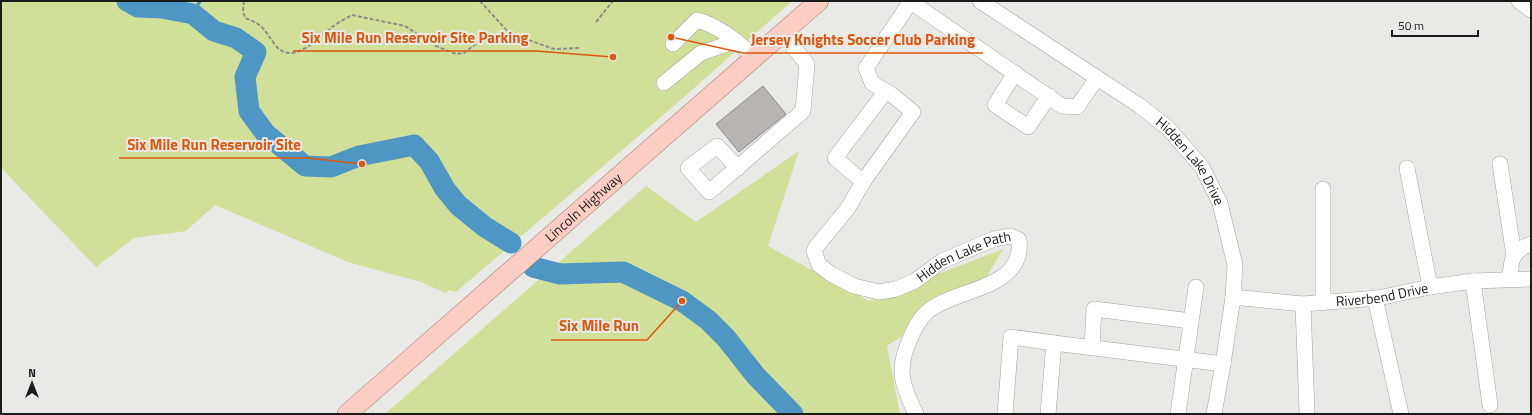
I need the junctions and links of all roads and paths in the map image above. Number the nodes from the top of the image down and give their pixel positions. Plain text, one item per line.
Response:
1 (244, 1) edge
2 (480, 1) edge
3 (613, 1) edge
4 (819, 1) edge
5 (911, 1) edge
6 (980, 1) edge
7 (1519, 1) edge
8 (1531, 10) edge
9 (596, 22) dead end
10 (782, 33) junction
11 (511, 34) junction
12 (736, 41) junction
13 (673, 44) dead end
14 (581, 48) dead end
15 (755, 57) junction
16 (1015, 73) junction
17 (1098, 78) junction
18 (664, 82) dead end
19 (886, 92) junction
20 (1049, 96) junction
21 (1500, 164) dead end
22 (738, 168) dead end
23 (1408, 168) dead end
24 (863, 182) junction
25 (1322, 189) dead end
26 (1531, 244) edge
27 (1514, 256) junction
28 (1510, 279) junction
29 (1531, 279) edge
30 (1473, 281) junction
31 (1430, 286) junction
32 (1196, 287) dead end
33 (1233, 297) junction
34 (1375, 298) junction
35 (1322, 303) junction
36 (1303, 304) junction
37 (1191, 321) junction
38 (1054, 343) junction
39 (1092, 347) junction
40 (1186, 359) junction
41 (1223, 364) junction
42 (1490, 405) dead end
43 (1307, 412) dead end
44 (347, 414) edge
45 (916, 414) edge
46 (1005, 414) edge
47 (1048, 414) edge
48 (1178, 414) edge
49 (1214, 414) edge
50 (1401, 414) edge

1 - 11 path
2 - 11 path
3 - 9 path
4 - 10 main road, Lincoln Highway
5 - 16 street
5 - 19 street
6 - 17 street, Hidden Lake Drive
7 - 8 street
10 - 15 main road, Lincoln Highway
10 - 22 street
11 - 14 path
12 - 13 street
12 - 15 street
12 - 18 street
15 - 44 main road, Lincoln Highway
16 - 20 street
16 - 20 street
17 - 20 street
17 - 33 street, Hidden Lake Drive
19 - 24 street
19 - 24 street
21 - 27 street
23 - 31 street
24 - 45 street, Hidden Lake Path
25 - 35 street
26 - 27 street
27 - 28 street
28 - 29 street, Riverbend Drive
28 - 30 street, Riverbend Drive
30 - 31 street, Riverbend Drive
30 - 42 street
31 - 34 street, Riverbend Drive
32 - 37 street
33 - 36 street, Riverbend Drive
33 - 41 street, Hidden Lake Drive
34 - 35 street, Riverbend Drive
34 - 50 street
35 - 36 street, Riverbend Drive
36 - 43 street
37 - 39 street
37 - 40 street
38 - 39 street
38 - 46 street
38 - 47 street
39 - 40 street
40 - 41 street
40 - 48 street
41 - 49 street, Hidden Lake Drive

